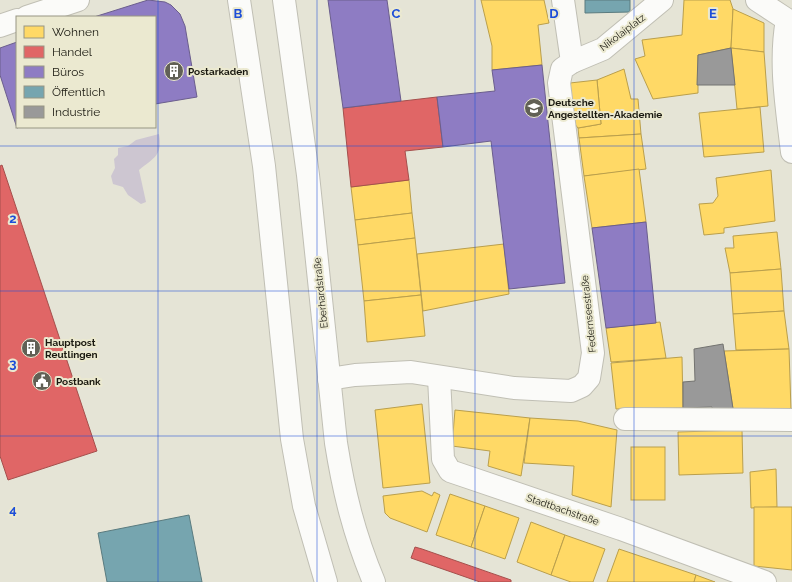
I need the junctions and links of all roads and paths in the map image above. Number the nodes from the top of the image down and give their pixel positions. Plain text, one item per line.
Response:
1 (78, 0) edge
2 (239, 0) edge
3 (284, 0) edge
4 (563, 0) edge
5 (757, 0) edge
6 (660, 1) edge
7 (30, 16) edge
8 (16, 20) edge
9 (789, 21) edge
10 (0, 26) edge
11 (572, 62) junction
12 (792, 152) edge
13 (439, 377) junction
14 (328, 379) junction
15 (625, 419) dead end
16 (792, 420) edge
17 (326, 582) edge
18 (374, 582) edge
19 (765, 582) edge

1 - 7 street
2 - 17 street
3 - 14 street, Eberhardstraße
4 - 11 street
5 - 9 street
6 - 11 street, Nikolaiplatz
8 - 10 street
9 - 12 street
11 - 13 street, Federnseestraße
13 - 14 street, Federnseestraße
13 - 19 street, Stadtbachstraße
14 - 18 street, Eberhardstraße
15 - 16 street

